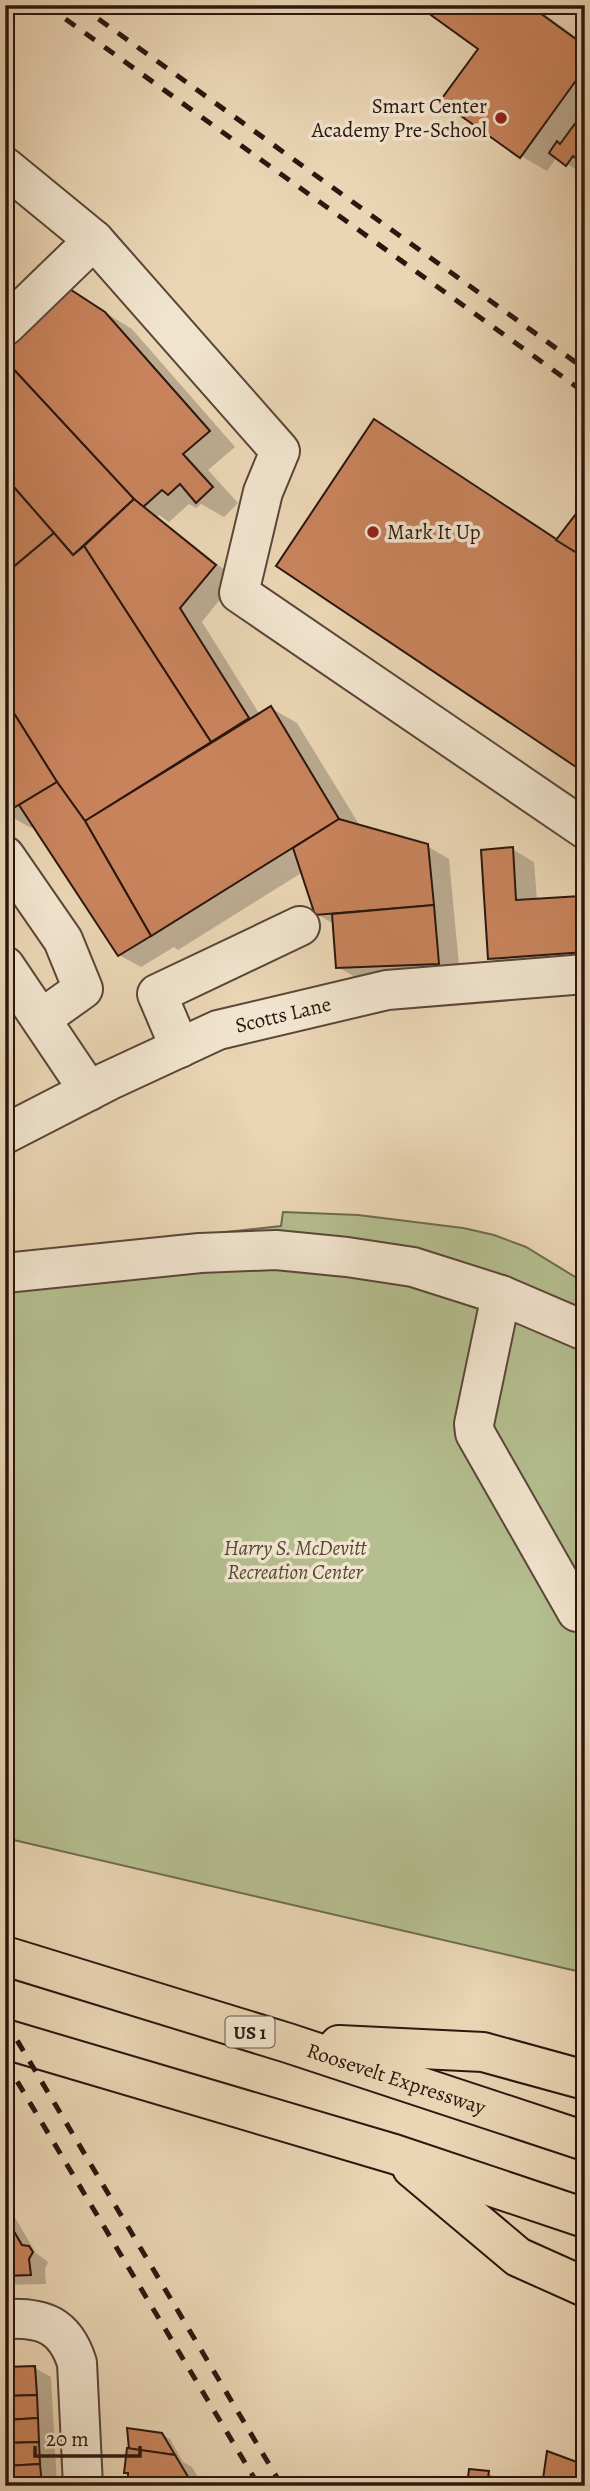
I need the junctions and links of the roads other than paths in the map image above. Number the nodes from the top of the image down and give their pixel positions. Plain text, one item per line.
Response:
1 (11, 183) edge
2 (94, 240) junction
3 (5, 326) edge
4 (585, 829) edge
5 (5, 856) edge
6 (300, 926) dead end
7 (5, 966) edge
8 (585, 974) edge
9 (41, 1019) junction
10 (180, 1048) junction
11 (89, 1091) junction
12 (5, 1134) edge
13 (5, 1273) edge
14 (501, 1295) junction
15 (585, 1331) edge
16 (577, 1612) dead end
17 (5, 1956) edge
18 (5, 2039) edge
19 (288, 2043) junction
20 (585, 2080) edge
21 (585, 2141) edge
22 (394, 2154) junction
23 (585, 2218) edge
24 (585, 2287) edge
25 (5, 2319) edge
26 (83, 2486) edge

1 - 2 street
2 - 3 street
2 - 4 street
5 - 9 street
6 - 10 street
7 - 9 street
8 - 10 street, Scotts Lane
9 - 11 street
10 - 11 street, Scotts Lane
11 - 12 street, Scotts Lane
13 - 14 street
14 - 15 street
14 - 16 street
17 - 19 highway, Roosevelt Expressway / US 1
18 - 22 highway
19 - 20 highway
19 - 21 highway, Roosevelt Expressway / US 1
22 - 23 highway
22 - 24 highway
25 - 26 street

